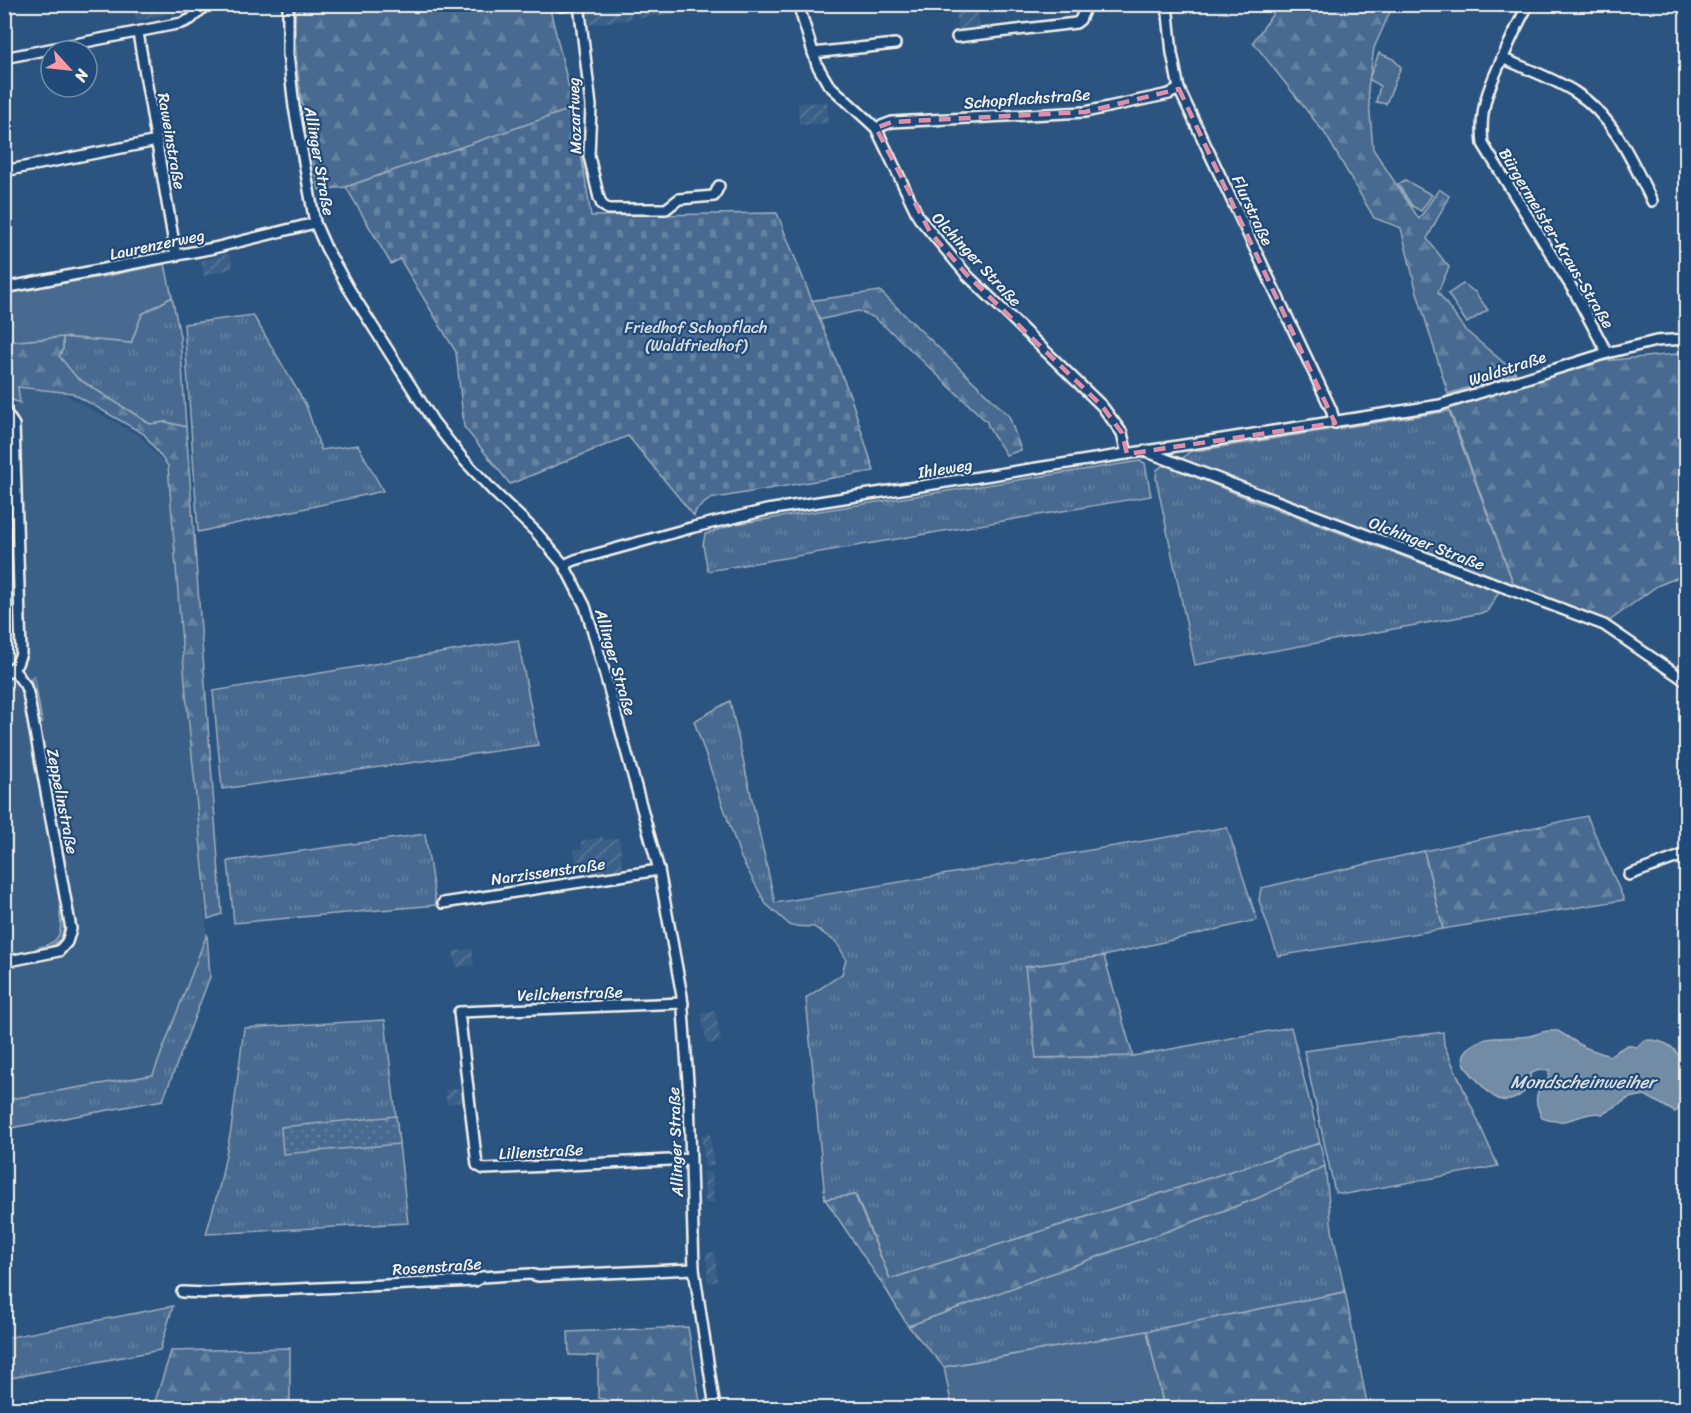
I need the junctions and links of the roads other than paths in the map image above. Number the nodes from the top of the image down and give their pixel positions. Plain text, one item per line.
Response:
1 (207, 4) edge
2 (288, 4) edge
3 (577, 4) edge
4 (798, 4) edge
5 (1087, 4) edge
6 (1167, 4) edge
7 (1529, 4) edge
8 (561, 6) edge
9 (138, 33) junction
10 (957, 37) dead end
11 (895, 44) dead end
12 (813, 53) junction
13 (4, 58) edge
14 (1502, 58) junction
15 (1179, 89) junction
16 (876, 128) junction
17 (157, 141) junction
18 (4, 171) edge
19 (720, 186) dead end
20 (1652, 201) dead end
21 (315, 223) junction
22 (176, 255) junction
23 (4, 288) edge
24 (1686, 339) edge
25 (1607, 353) junction
26 (4, 410) edge
27 (1335, 423) junction
28 (1148, 452) junction
29 (1127, 454) junction
30 (564, 565) junction
31 (9, 672) edge
32 (1686, 681) edge
33 (1686, 854) edge
34 (658, 870) junction
35 (1629, 875) dead end
36 (442, 903) dead end
37 (4, 962) edge
38 (683, 1003) junction
39 (459, 1012) joint
40 (690, 1159) junction
41 (694, 1269) junction
42 (182, 1292) dead end
43 (715, 1408) edge

1 - 9 street
2 - 21 street, Allinger Straße
3 - 8 street
3 - 19 street, Mozartweg
4 - 12 street, Olchinger Straße
5 - 10 street
6 - 15 street, Flurstraße
7 - 14 street, Bürgermeister-Kraus-Straße
9 - 13 street
9 - 17 street, Raweinstraße
11 - 12 street
12 - 16 street, Olchinger Straße
14 - 20 street
14 - 25 street, Bürgermeister-Kraus-Straße
15 - 16 street, Schopflachstraße
15 - 27 street, Flurstraße
16 - 29 street, Olchinger Straße
17 - 18 street
17 - 22 street, Raweinstraße
21 - 22 street, Laurenzerweg
21 - 30 street, Allinger Straße
22 - 23 street, Laurenzerweg
24 - 25 street, Waldstraße
25 - 27 street, Waldstraße
26 - 31 street
27 - 28 street, Ihleweg
28 - 29 street, Ihleweg
28 - 32 street, Olchinger Straße
29 - 30 street, Ihleweg
30 - 34 street, Allinger Straße
31 - 37 street, Zeppelinstraße
33 - 35 street
34 - 36 street, Narzissenstraße
34 - 38 street, Allinger Straße
38 - 39 street, Veilchenstraße
38 - 40 street, Allinger Straße
39 - 40 street, Lilienstraße
40 - 41 street, Allinger Straße
41 - 42 street, Rosenstraße
41 - 43 street, Allinger Straße

